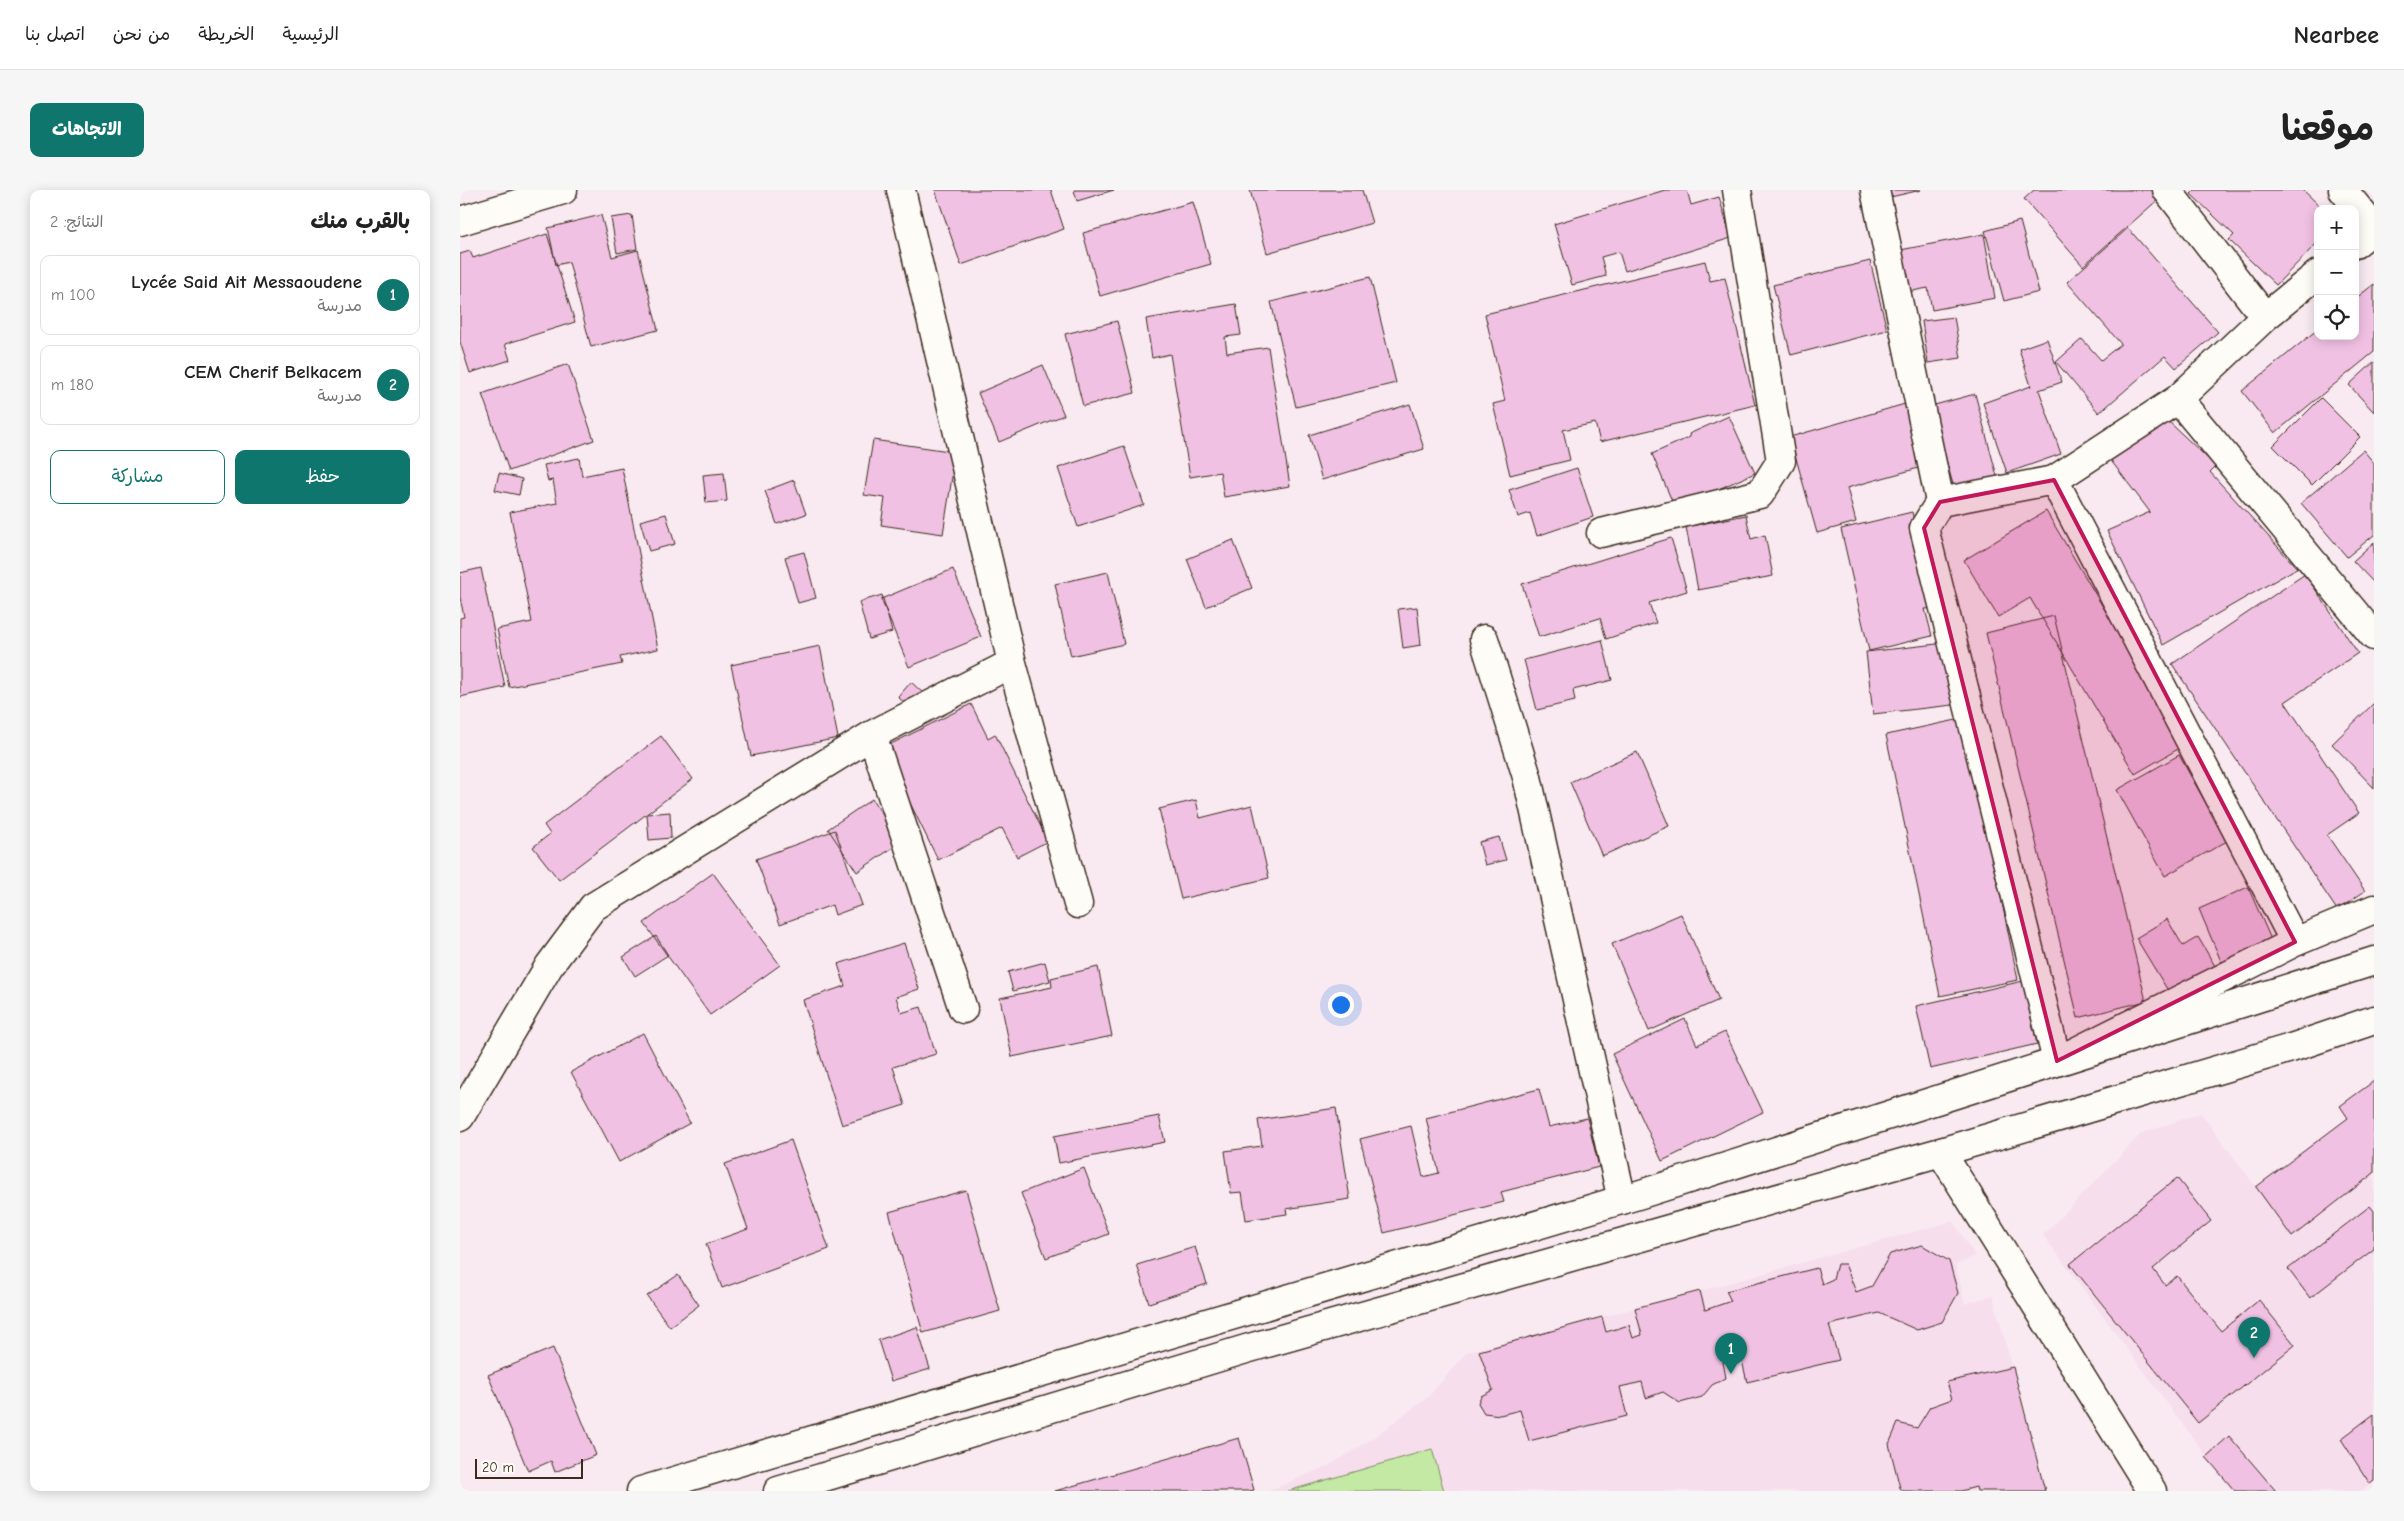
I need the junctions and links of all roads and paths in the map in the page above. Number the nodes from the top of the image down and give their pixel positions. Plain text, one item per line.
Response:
1 (563, 190) edge
2 (901, 190) edge
3 (1736, 190) edge
4 (1875, 190) edge
5 (2167, 190) edge
6 (2343, 190) edge
7 (460, 221) edge
8 (2374, 228) edge
9 (2359, 241) edge
10 (2314, 277) edge
11 (2265, 317) junction
12 (2178, 399) junction
13 (2054, 480) junction
14 (1940, 502) junction
15 (1601, 533) dead end
16 (2374, 636) edge
17 (1484, 640) dead end
18 (1012, 663) junction
19 (872, 735) junction
20 (1078, 904) dead end
21 (2374, 909) edge
22 (2295, 942) junction
23 (2374, 961) edge
24 (964, 1009) dead end
25 (2374, 1020) edge
26 (2056, 1061) junction
27 (460, 1117) edge
28 (1941, 1152) junction
29 (1622, 1200) junction
30 (641, 1491) edge
31 (778, 1491) edge
32 (2152, 1491) edge

1 - 7 street
2 - 18 street
3 - 15 street
4 - 14 street
5 - 11 street
6 - 8 street
8 - 9 street
10 - 11 street
11 - 12 street
12 - 13 street
12 - 16 street
13 - 14 street
13 - 22 street
14 - 26 street
17 - 29 street
18 - 19 street
18 - 20 street
19 - 24 street
19 - 27 street
21 - 22 street
22 - 26 street
23 - 26 street
25 - 28 street
26 - 29 street
28 - 31 street
28 - 32 street
29 - 30 street

